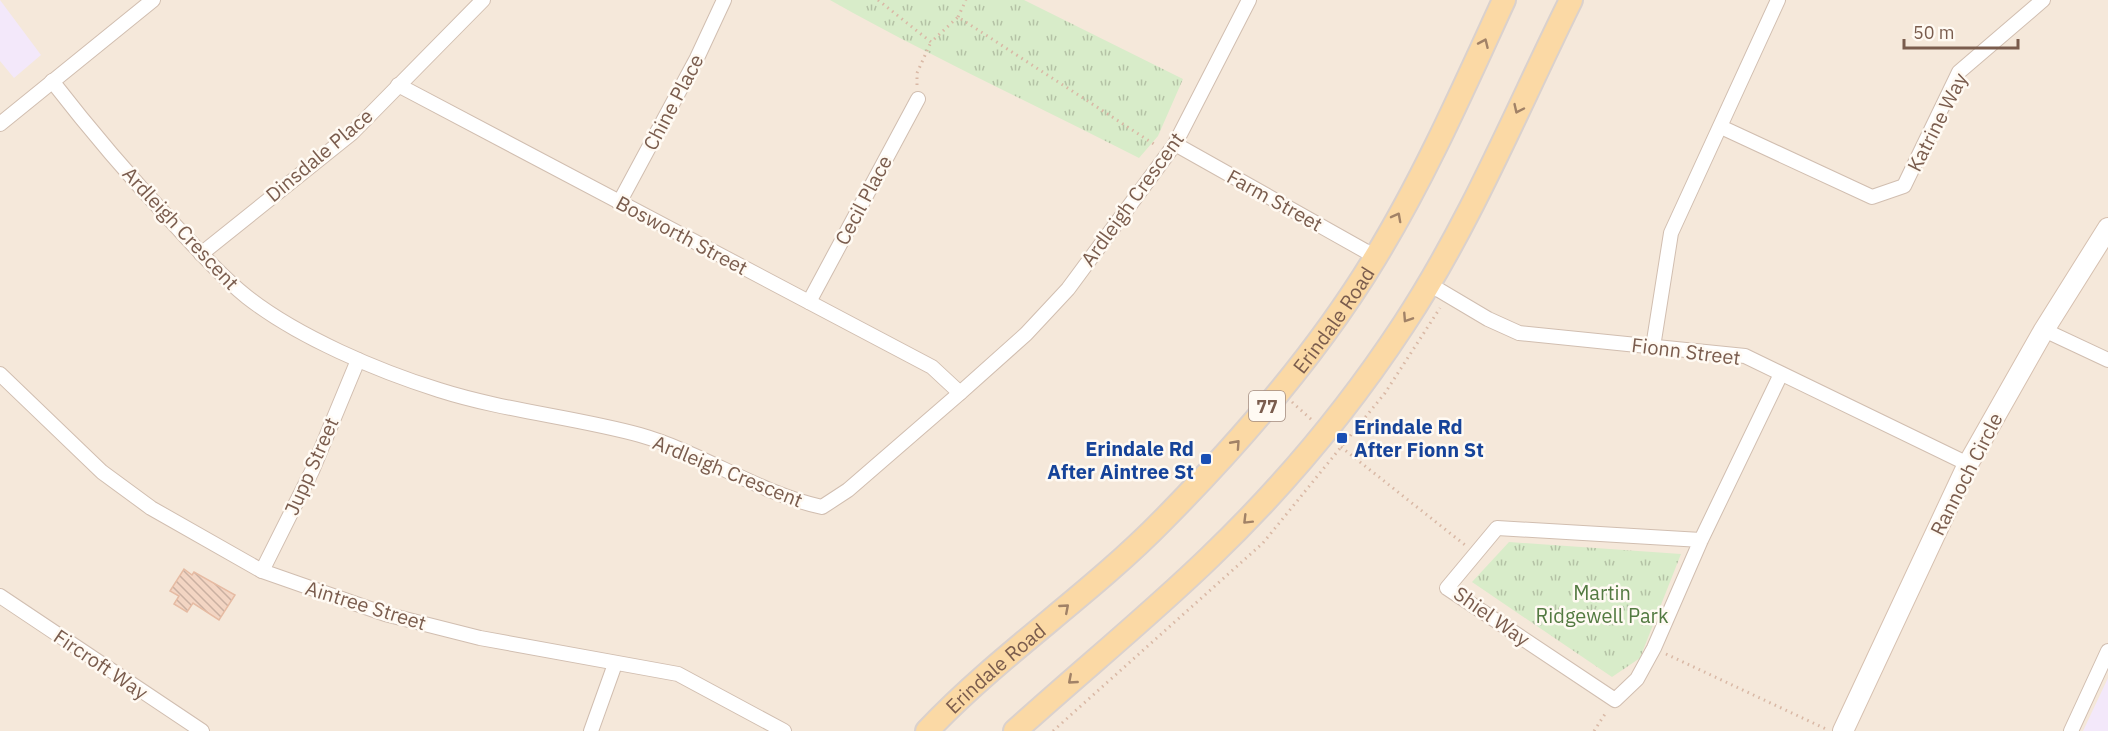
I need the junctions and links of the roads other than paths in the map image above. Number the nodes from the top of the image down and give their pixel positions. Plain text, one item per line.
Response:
1 (153, 0) edge
2 (483, 0) edge
3 (724, 0) edge
4 (1248, 0) edge
5 (1504, 0) edge
6 (1571, 0) edge
7 (1778, 0) edge
8 (2043, 0) edge
9 (52, 81) junction
10 (398, 85) junction
11 (918, 99) road end
12 (0, 124) edge
13 (1721, 127) junction
14 (1172, 148) junction
15 (619, 203) junction
16 (2108, 228) edge
17 (201, 254) junction
18 (1376, 257) junction
19 (1429, 284) junction
20 (809, 302) junction
21 (2044, 330) junction
22 (1653, 347) junction
23 (358, 360) junction
24 (2108, 360) edge
25 (0, 374) edge
26 (1781, 374) junction
27 (960, 393) junction
28 (1968, 464) junction
29 (1701, 540) junction
30 (262, 571) junction
31 (0, 596) edge
32 (2108, 651) edge
33 (615, 664) junction
34 (201, 731) edge
35 (591, 731) edge
36 (784, 731) edge
37 (927, 731) edge
38 (1015, 731) edge
39 (1843, 731) edge
40 (2071, 731) edge

1 - 9 street
2 - 10 street, Dinsdale Place
3 - 15 street, Chine Place
4 - 14 street, Ardleigh Crescent
18 -> 5 main road, Erindale Road / 77
6 -> 19 main road
7 - 13 street
8 - 13 street, Katrine Way
9 - 12 street
9 - 17 street, Ardleigh Crescent
10 - 15 street, Bosworth Street
10 - 17 street, Dinsdale Place
11 - 20 street, Cecil Place
13 - 22 street
14 - 18 street, Farm Street
14 - 27 street, Ardleigh Crescent
15 - 20 street, Bosworth Street
16 - 21 street, Rannoch Circle
17 - 23 street, Ardleigh Crescent
37 -> 18 main road, Erindale Road / 77
19 - 22 street, Fionn Street
19 -> 38 main road
20 - 27 street, Bosworth Street
21 - 24 street
21 - 28 street, Rannoch Circle
22 - 26 street, Fionn Street
23 - 27 street, Ardleigh Crescent
23 - 30 street, Jupp Street
25 - 30 street, Aintree Street
26 - 28 street, Fionn Street
26 - 29 street
28 - 39 street, Rannoch Circle
29 - 29 street, Shiel Way
30 - 33 street, Aintree Street
31 - 34 street, Fircroft Way
32 - 40 street
33 - 35 street
33 - 36 street, Aintree Street

